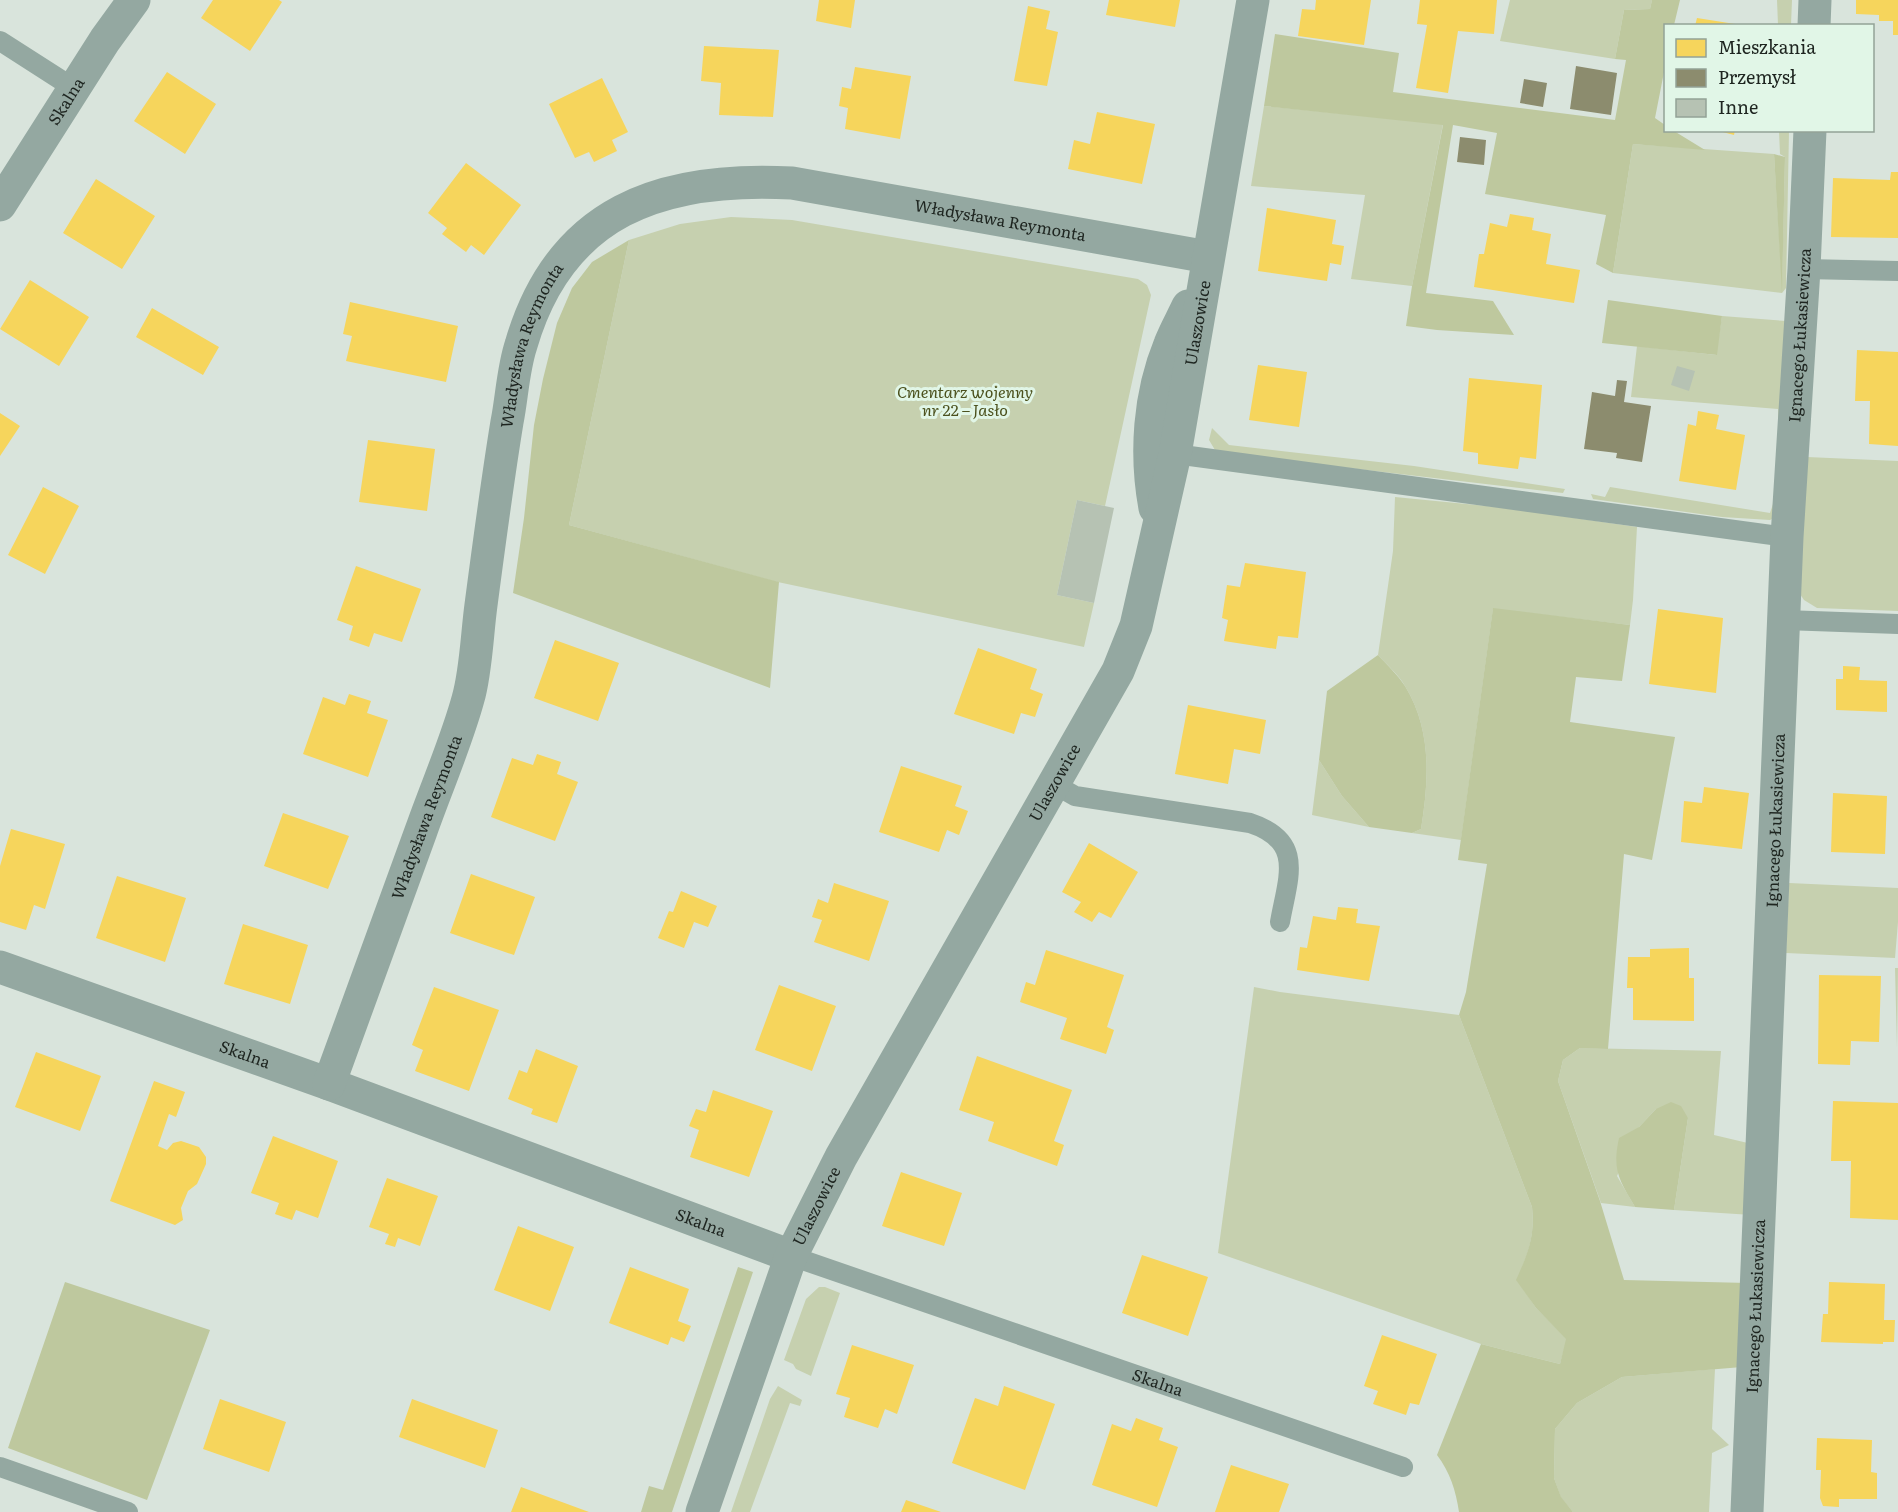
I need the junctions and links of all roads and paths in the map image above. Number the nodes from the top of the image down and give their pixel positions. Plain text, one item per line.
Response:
1 (134, 0) edge
2 (1253, 0) edge
3 (1815, 0) edge
4 (1814, 24) edge
5 (0, 41) edge
6 (75, 89) junction
7 (1810, 132) edge
8 (0, 205) edge
9 (1208, 257) junction
10 (1804, 269) junction
11 (1898, 271) edge
12 (1175, 454) junction
13 (1158, 527) junction
14 (1787, 537) junction
15 (1784, 620) junction
16 (1898, 624) edge
17 (1053, 784) junction
18 (1280, 922) dead end
19 (0, 967) edge
20 (329, 1084) junction
21 (791, 1256) junction
22 (0, 1467) edge
23 (1403, 1467) dead end
24 (128, 1512) edge
25 (702, 1512) edge
26 (1747, 1512) edge

1 - 6 street, Skalna
2 - 9 street, Ulaszowice
3 - 4 street
5 - 6 lane
6 - 8 street, Skalna
7 - 10 street, Ignacego Łukasiewicza
9 - 12 street, Ulaszowice
9 - 13 street
9 - 20 street, Władysława Reymonta
10 - 11 lane
10 - 14 street, Ignacego Łukasiewicza
12 - 13 street, Ulaszowice
12 - 14 lane
13 - 17 street, Ulaszowice
14 - 15 street, Ignacego Łukasiewicza
15 - 16 lane
15 - 26 street, Ignacego Łukasiewicza
17 - 18 lane
17 - 21 street, Ulaszowice
19 - 20 street, Skalna
20 - 21 street, Skalna
21 - 23 lane, Skalna
21 - 25 street, Ulaszowice
22 - 24 lane

